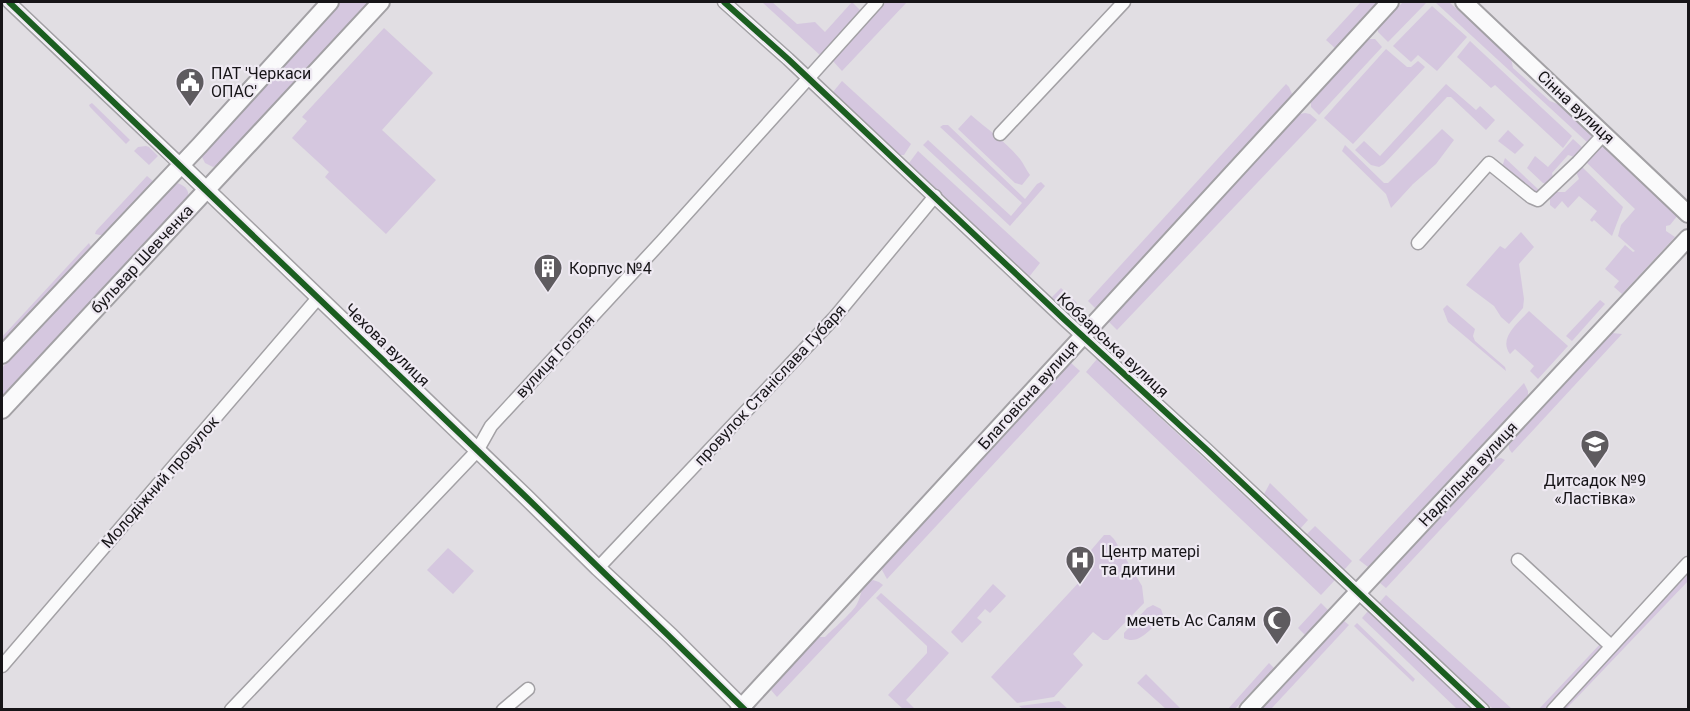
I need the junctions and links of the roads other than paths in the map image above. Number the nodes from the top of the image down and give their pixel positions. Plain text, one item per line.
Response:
1 (9, 2) edge
2 (330, 2) edge
3 (381, 2) edge
4 (724, 2) edge
5 (877, 2) edge
6 (1124, 2) edge
7 (1390, 2) edge
8 (1464, 2) edge
9 (808, 79) junction
10 (1000, 134) dead end
11 (1604, 134) junction
12 (181, 165) junction
13 (206, 190) junction
14 (935, 196) junction
15 (1689, 214) edge
16 (1689, 238) edge
17 (1418, 243) dead end
18 (318, 298) junction
19 (1082, 336) junction
20 (2, 355) edge
21 (2, 410) edge
22 (477, 451) junction
23 (1518, 560) dead end
24 (1689, 563) edge
25 (598, 568) junction
26 (1359, 591) junction
27 (1611, 646) junction
28 (2, 666) edge
29 (528, 689) dead end
30 (742, 708) edge
31 (231, 710) edge
32 (503, 710) edge
33 (1248, 710) edge
34 (1483, 710) edge
35 (1552, 710) edge

1 - 12 street, Чехова вулиця
2 - 12 main road
3 - 13 main road, бульвар Шевченка
4 - 9 street, Кобзарська вулиця
5 - 9 street, вулиця Гоголя
6 - 10 street
7 - 19 main road, Благовісна вулиця
8 - 11 main road, Сінна вулиця
9 - 14 street, Кобзарська вулиця
9 - 22 street, вулиця Гоголя
11 - 15 main road, Сінна вулиця
11 - 17 street
12 - 13 street, Чехова вулиця
12 - 20 main road
13 - 18 street, Чехова вулиця
13 - 21 main road, бульвар Шевченка
14 - 19 street, Кобзарська вулиця
14 - 25 street, провулок Станіслава Губаря
16 - 26 main road, Надпільна вулиця
18 - 22 street, Чехова вулиця
18 - 28 street, Молодіжний провулок
19 - 26 street, Кобзарська вулиця
19 - 30 main road, Благовісна вулиця
22 - 25 street, Чехова вулиця
22 - 31 street, вулиця Гоголя
23 - 27 street
24 - 27 street
25 - 30 street, Чехова вулиця
26 - 33 main road, Надпільна вулиця
26 - 34 street, Кобзарська вулиця
27 - 35 street
29 - 32 street

